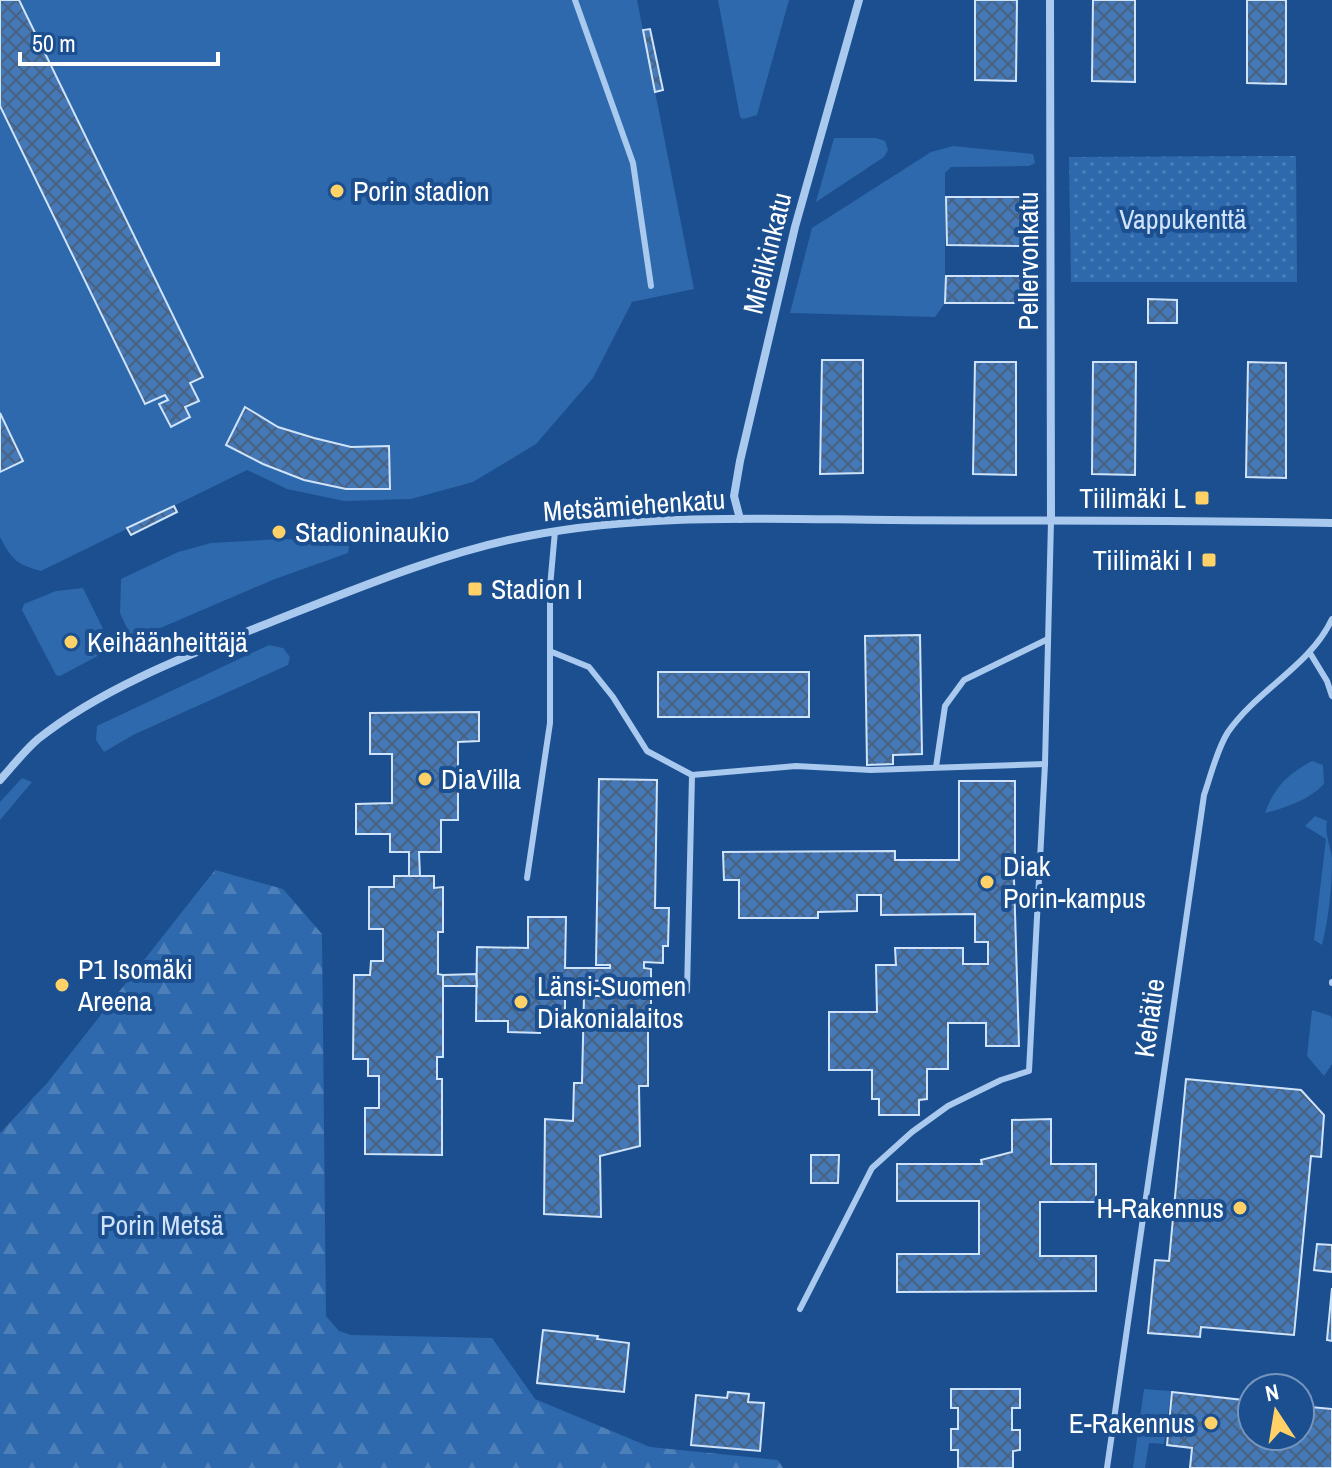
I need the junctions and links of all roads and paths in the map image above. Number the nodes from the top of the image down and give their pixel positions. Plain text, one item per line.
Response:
1 (575, 0) edge
2 (859, 0) edge
3 (1050, 0) edge
4 (651, 286) dead end
5 (740, 519) junction
6 (1051, 521) junction
7 (1332, 523) edge
8 (555, 531) junction
9 (1332, 619) edge
10 (1048, 639) junction
11 (552, 652) junction
12 (1310, 653) junction
13 (1332, 696) edge
14 (1045, 764) junction
15 (936, 767) junction
16 (692, 775) junction
17 (0, 780) edge
18 (527, 878) dead end
19 (687, 991) dead end
20 (800, 1309) dead end
21 (1107, 1468) edge

1 - 4 lane
2 - 5 street, Mielikinkatu
3 - 6 street, Pellervonkatu
5 - 6 street, Metsämiehenkatu
5 - 8 street, Metsämiehenkatu
6 - 7 street, Metsämiehenkatu
6 - 10 lane
8 - 11 lane
8 - 17 street, Metsämiehenkatu
9 - 12 lane, Kehätie
10 - 14 lane
10 - 15 lane
11 - 16 lane
11 - 18 lane
12 - 13 lane
12 - 21 lane, Kehätie
14 - 15 lane
14 - 20 lane
15 - 16 lane
16 - 19 lane

